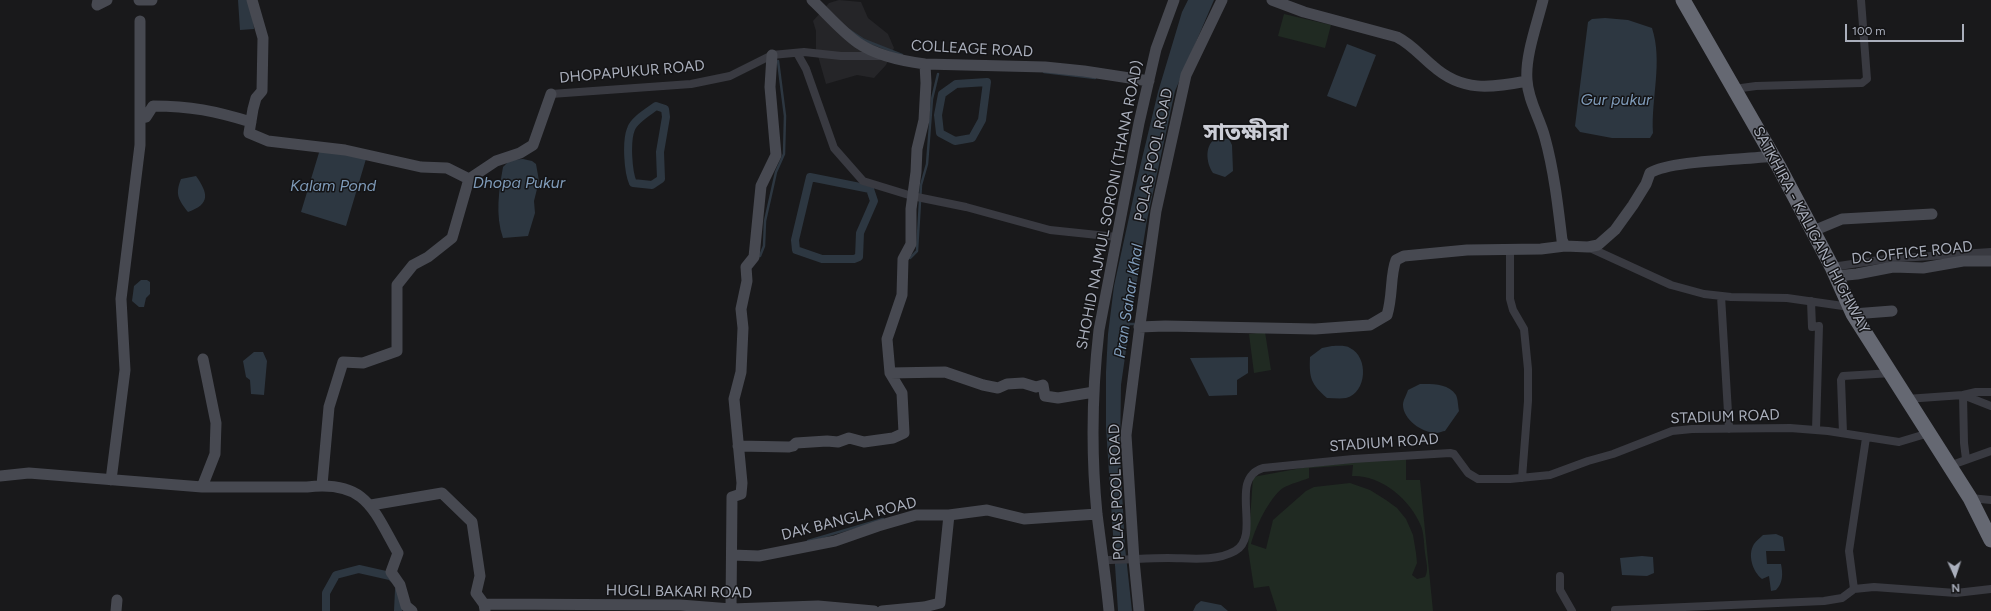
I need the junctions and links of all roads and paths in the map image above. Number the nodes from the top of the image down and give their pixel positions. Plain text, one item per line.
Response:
1 (98, 0) edge
2 (108, 0) edge
3 (139, 0) edge
4 (152, 0) edge
5 (252, 0) edge
6 (812, 0) edge
7 (1174, 0) edge
8 (1222, 0) edge
9 (1272, 0) edge
10 (1543, 0) edge
11 (1684, 0) edge
12 (1861, 0) edge
13 (140, 21) dead end
14 (797, 53) junction
15 (772, 55) junction
16 (886, 56) junction
17 (925, 64) junction
18 (1149, 80) junction
19 (1526, 80) junction
20 (1734, 89) junction
21 (551, 94) joint
22 (140, 118) junction
23 (251, 122) junction
24 (1773, 156) junction
25 (469, 179) junction
26 (912, 196) junction
27 (1932, 214) dead end
28 (1813, 230) junction
29 (1117, 237) junction
30 (1565, 246) junction
31 (1588, 247) junction
32 (1510, 249) junction
33 (1991, 252) edge
34 (1991, 261) edge
35 (1834, 271) junction
36 (1720, 296) junction
37 (1811, 301) junction
38 (1852, 310) junction
39 (1892, 311) dead end
40 (1139, 327) junction
41 (203, 359) dead end
42 (890, 373) junction
43 (1892, 373) junction
44 (1094, 392) junction
45 (1991, 392) edge
46 (1963, 395) junction
47 (1906, 399) junction
48 (1991, 406) edge
49 (1729, 429) junction
50 (1816, 430) junction
51 (1843, 433) junction
52 (1929, 433) junction
53 (1866, 438) junction
54 (738, 446) junction
55 (1991, 451) edge
56 (1966, 459) junction
57 (1949, 466) junction
58 (0, 476) edge
59 (1522, 478) junction
60 (111, 480) junction
61 (322, 485) junction
62 (202, 488) junction
63 (1970, 498) junction
64 (1991, 500) edge
65 (371, 505) junction
66 (1097, 514) junction
67 (949, 515) junction
68 (1991, 540) edge
69 (732, 555) junction
70 (1104, 560) junction
71 (1134, 560) junction
72 (1560, 576) dead end
73 (1854, 589) junction
74 (1991, 589) edge
75 (731, 608) junction
76 (483, 609) edge
77 (1615, 610) dead end
78 (412, 611) edge
79 (874, 611) edge
80 (882, 611) edge
81 (1109, 611) edge
82 (1139, 611) edge
83 (1572, 611) edge

1 - 2 street
3 - 4 street
5 - 23 street
6 - 16 street, COLLEAGE ROAD
7 - 18 street, SHOHID NAJMUL SORONI (THANA ROAD)
8 - 40 street, POLAS POOL ROAD
9 - 19 street
10 - 19 street
11 - 20 highway, SATKHIRA - KALIGANJ HIGHWAY
12 - 20 street
13 - 22 street
14 - 15 street, DHOPAPUKUR ROAD
14 - 16 street, DHOPAPUKUR ROAD
14 - 26 street
15 - 21 street, DHOPAPUKUR ROAD
15 - 54 street
16 - 17 street, COLLEAGE ROAD
17 - 18 street, COLLEAGE ROAD
17 - 26 street
18 - 29 street, SHOHID NAJMUL SORONI (THANA ROAD)
19 - 30 street
20 - 24 highway, SATKHIRA - KALIGANJ HIGHWAY
21 - 25 street, DHOPAPUKUR ROAD
22 - 23 street
22 - 60 street
23 - 25 street
24 - 28 highway, SATKHIRA - KALIGANJ HIGHWAY
24 - 31 street
25 - 61 street
26 - 29 street
26 - 42 street
27 - 28 street
28 - 35 highway, SATKHIRA - KALIGANJ HIGHWAY
29 - 44 street, SHOHID NAJMUL SORONI (THANA ROAD)
30 - 31 street
30 - 32 street
31 - 36 street
32 - 40 street
32 - 59 street
33 - 35 street
34 - 35 street, DC OFFICE ROAD
35 - 38 highway, SATKHIRA - KALIGANJ HIGHWAY
36 - 37 street
36 - 49 street
37 - 38 street
37 - 50 street
38 - 39 street
38 - 43 highway, SATKHIRA - KALIGANJ HIGHWAY
40 - 71 street, POLAS POOL ROAD
41 - 62 street
42 - 44 street
42 - 54 street
43 - 47 highway, SATKHIRA - KALIGANJ HIGHWAY
43 - 51 street
44 - 66 street, SHOHID NAJMUL SORONI (THANA ROAD)
45 - 46 street
46 - 47 street
46 - 48 street
46 - 56 street
47 - 52 highway, SATKHIRA - KALIGANJ HIGHWAY
49 - 50 street, STADIUM ROAD
49 - 59 street, STADIUM ROAD
50 - 51 street, STADIUM ROAD
51 - 53 street, STADIUM ROAD
52 - 53 street, STADIUM ROAD
52 - 57 highway, SATKHIRA - KALIGANJ HIGHWAY
53 - 73 street
54 - 69 street
55 - 56 street
56 - 57 street
57 - 63 highway, SATKHIRA - KALIGANJ HIGHWAY
58 - 60 street
59 - 71 street, STADIUM ROAD
60 - 62 street
61 - 62 street
61 - 65 street
63 - 64 street
63 - 68 highway, SATKHIRA - KALIGANJ HIGHWAY
65 - 76 street
65 - 78 street
66 - 67 street
66 - 70 street, SHOHID NAJMUL SORONI (THANA ROAD)
67 - 69 street, DAK BANGLA ROAD
67 - 80 street
69 - 75 street
70 - 71 street, STADIUM ROAD
70 - 81 street, SHOHID NAJMUL SORONI (THANA ROAD)
71 - 82 street, POLAS POOL ROAD
72 - 83 street
73 - 74 street
73 - 77 street
75 - 76 street, HUGLI BAKARI ROAD
75 - 79 street, HUGLI BAKARI ROAD

